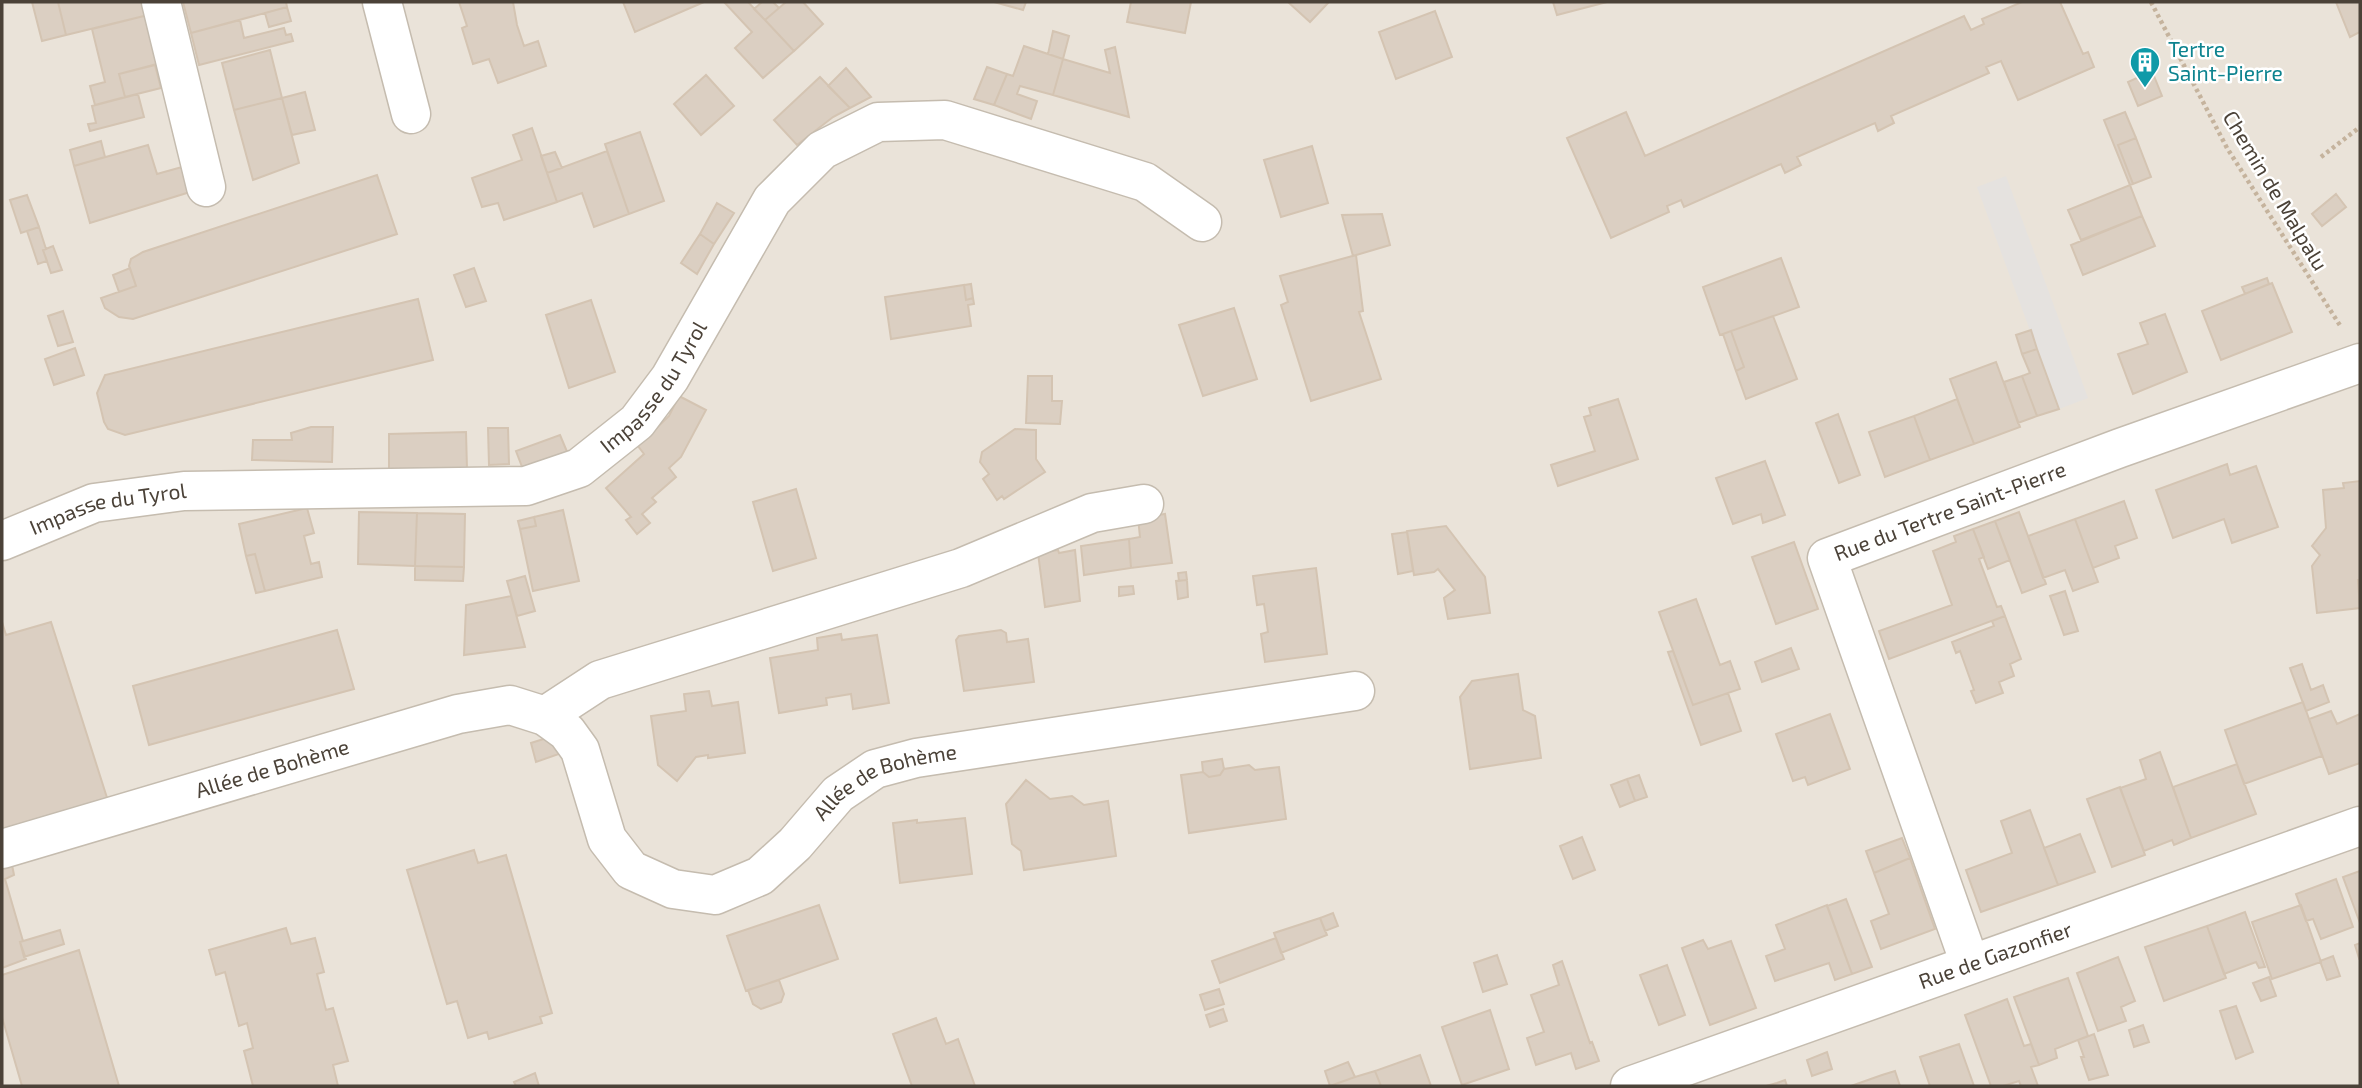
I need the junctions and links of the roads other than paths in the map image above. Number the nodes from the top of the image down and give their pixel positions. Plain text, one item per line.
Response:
1 (160, 2) edge
2 (382, 2) edge
3 (411, 114) dead end
4 (206, 187) dead end
5 (1202, 222) dead end
6 (2353, 349) edge
7 (1144, 504) dead end
8 (2, 541) edge
9 (1355, 691) dead end
10 (545, 716) junction
11 (2360, 826) edge
12 (2, 849) edge
13 (1970, 964) junction
14 (1630, 1086) edge

1 - 4 street
2 - 3 street
5 - 8 street, Impasse du Tyrol
6 - 13 street, Rue du Tertre Saint-Pierre
7 - 10 street
9 - 10 street, Allée de Bohème
10 - 12 street, Allée de Bohème
11 - 13 street, Rue de Gazonfier
13 - 14 street, Rue de Gazonfier

